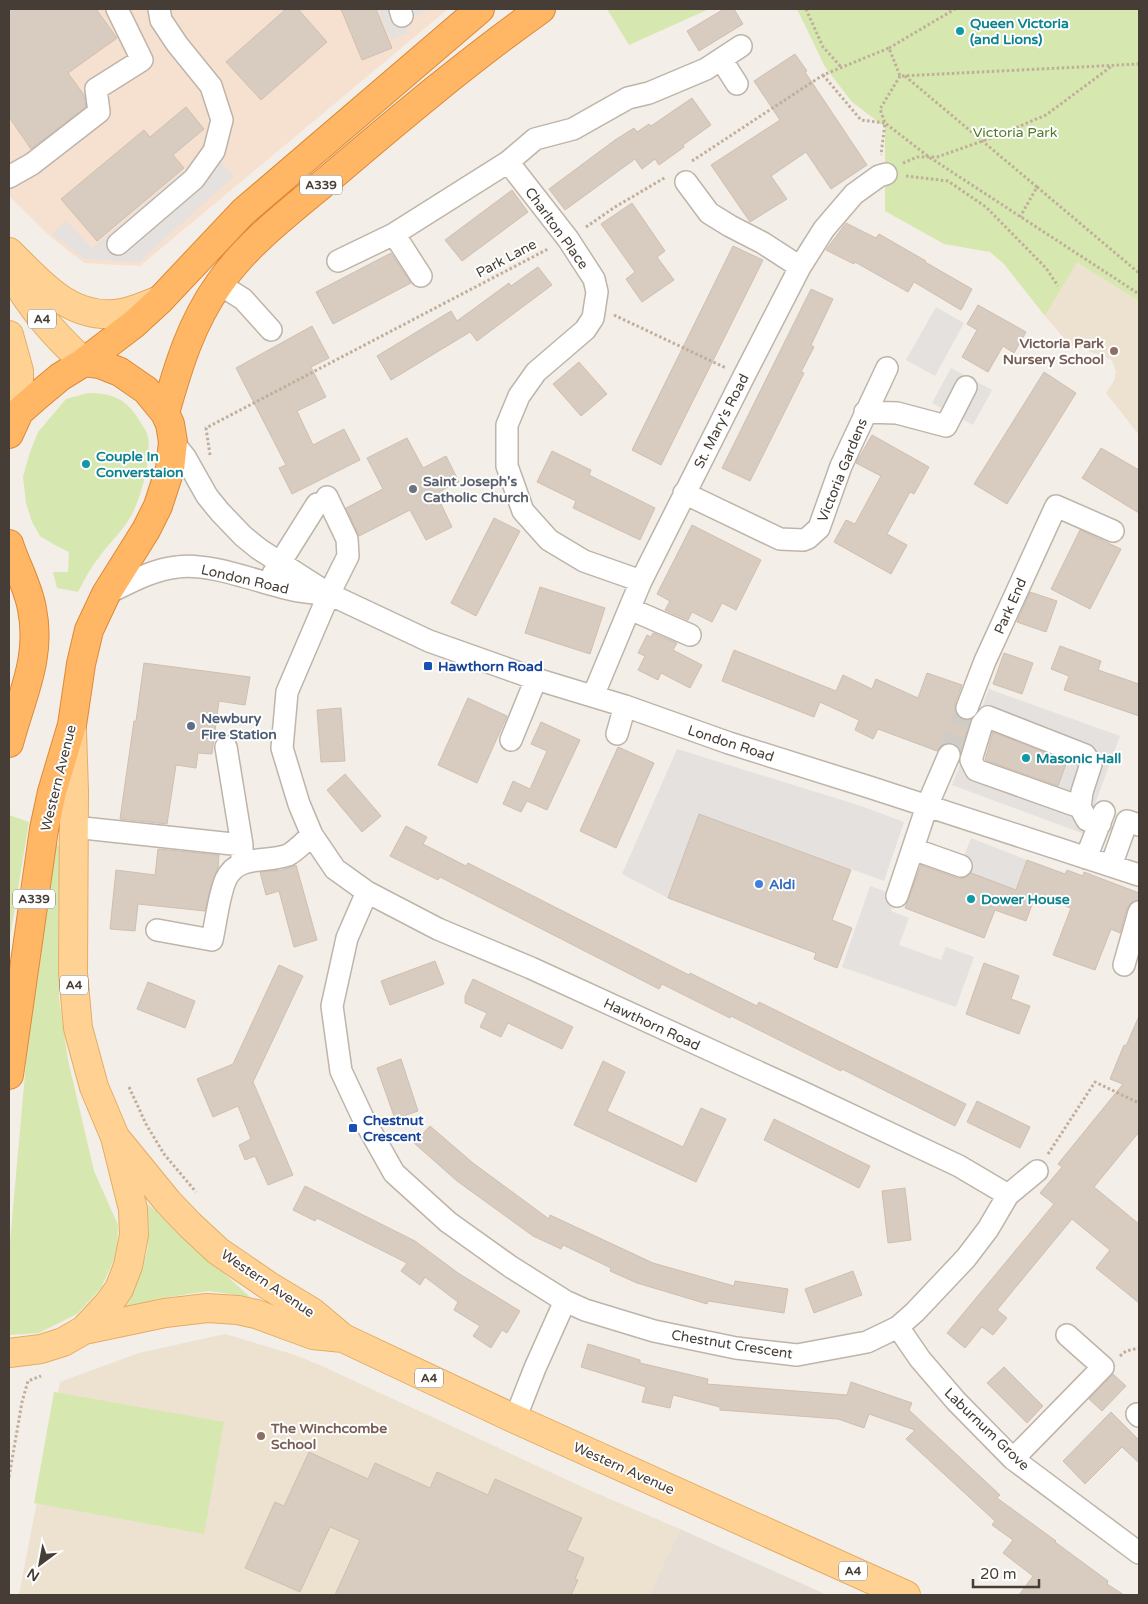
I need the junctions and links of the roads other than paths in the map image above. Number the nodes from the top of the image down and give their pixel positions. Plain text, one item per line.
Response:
1 (117, 9) edge
2 (159, 9) edge
3 (480, 9) edge
4 (541, 9) edge
5 (741, 46) dead end
6 (721, 59) junction
7 (737, 84) dead end
8 (508, 162) junction
9 (682, 173) road end
10 (883, 175) road end
11 (9, 177) edge
12 (394, 234) junction
13 (118, 244) dead end
14 (9, 252) edge
15 (338, 261) dead end
16 (800, 267) junction
17 (9, 268) edge
18 (421, 276) dead end
19 (219, 284) junction
20 (160, 300) junction
21 (270, 330) dead end
22 (9, 335) edge
23 (84, 362) junction
24 (887, 368) dead end
25 (966, 387) dead end
26 (165, 412) junction
27 (865, 412) junction
28 (14, 423) edge
29 (173, 442) junction
30 (684, 493) junction
31 (1113, 531) dead end
32 (11, 556) edge
33 (280, 562) junction
34 (641, 581) junction
35 (267, 583) junction
36 (106, 594) junction
37 (329, 594) junction
38 (630, 609) junction
39 (690, 635) dead end
40 (536, 679) junction
41 (592, 696) junction
42 (624, 706) junction
43 (967, 708) tunnel mouth
44 (72, 725) junction
45 (617, 734) dead end
46 (511, 740) dead end
47 (9, 743) edge
48 (226, 747) dead end
49 (949, 755) tunnel mouth
50 (927, 806) junction
51 (1080, 807) junction
52 (1139, 825) edge
53 (74, 827) junction
54 (312, 835) junction
55 (913, 849) junction
56 (242, 854) junction
57 (1086, 858) junction
58 (961, 866) dead end
59 (1111, 866) junction
60 (1139, 875) edge
61 (367, 892) junction
62 (897, 896) dead end
63 (1139, 912) edge
64 (157, 930) dead end
65 (1124, 965) dead end
66 (9, 1074) edge
67 (115, 1137) junction
68 (1037, 1171) road end
69 (1008, 1195) junction
70 (566, 1301) junction
71 (898, 1327) junction
72 (84, 1330) junction
73 (1067, 1335) dead end
74 (343, 1338) junction
75 (9, 1353) edge
76 (515, 1419) junction
77 (1013, 1459) junction
78 (1139, 1553) edge
79 (906, 1595) edge

1 - 11 street
2 - 13 street
3 - 20 highway, A339
4 - 19 highway, A339
5 - 6 street
6 - 7 street
6 - 8 street
8 - 12 street
8 - 34 street, Charlton Place
9 - 16 street
10 - 16 street, St. Mary's Road
12 - 15 street
12 - 18 street
14 - 20 main road
16 - 30 street, St. Mary's Road
17 - 23 main road, A4
19 - 21 street
19 - 26 highway, A339
20 - 23 highway, A339
22 - 28 main road, A4
23 - 26 highway, A339
23 - 28 highway, A339
24 - 27 street, Victoria Gardens
25 - 27 street, Victoria Gardens
26 - 29 highway, A339
27 - 30 street, Victoria Gardens
29 - 33 street, London Road
29 - 36 highway, A339
30 - 34 street, St. Mary's Road
31 - 43 street, Park End
32 - 47 highway
33 - 35 street
33 - 37 street, London Road
33 - 37 street, Hawthorn Road
34 - 38 street, St. Mary's Road
35 - 36 street, London Road
35 - 37 street, London Road
36 - 44 highway, Western Avenue / A339
37 - 40 street, London Road
37 - 54 street, Hawthorn Road
38 - 39 street
38 - 41 street, St. Mary's Road
40 - 41 street, London Road
40 - 46 street
41 - 42 street, London Road
42 - 45 street
42 - 50 street, London Road
44 - 53 main road, A4
44 - 66 highway, Western Avenue / A339
48 - 56 street
49 - 50 street
50 - 55 street
50 - 57 street, London Road
51 - 51 street
51 - 57 street
52 - 59 street
53 - 56 street
53 - 67 main road, A4
54 - 56 street
54 - 61 street, Hawthorn Road
55 - 58 street
55 - 62 street
56 - 64 street
57 - 59 street, London Road
59 - 60 street, London Road
61 - 69 street, Hawthorn Road
61 - 70 street, Chestnut Crescent
63 - 65 street
67 - 72 main road, A4
67 - 74 main road, Western Avenue / A4
68 - 69 street, Chestnut Crescent
69 - 71 street, Chestnut Crescent
70 - 71 street, Chestnut Crescent
70 - 76 street
71 - 77 street, Laburnum Grove
72 - 74 main road, Western Avenue / A4
72 - 75 main road, A4
73 - 77 street
74 - 76 main road, Western Avenue / A4
76 - 79 main road, Western Avenue / A4
77 - 78 street, Laburnum Grove

